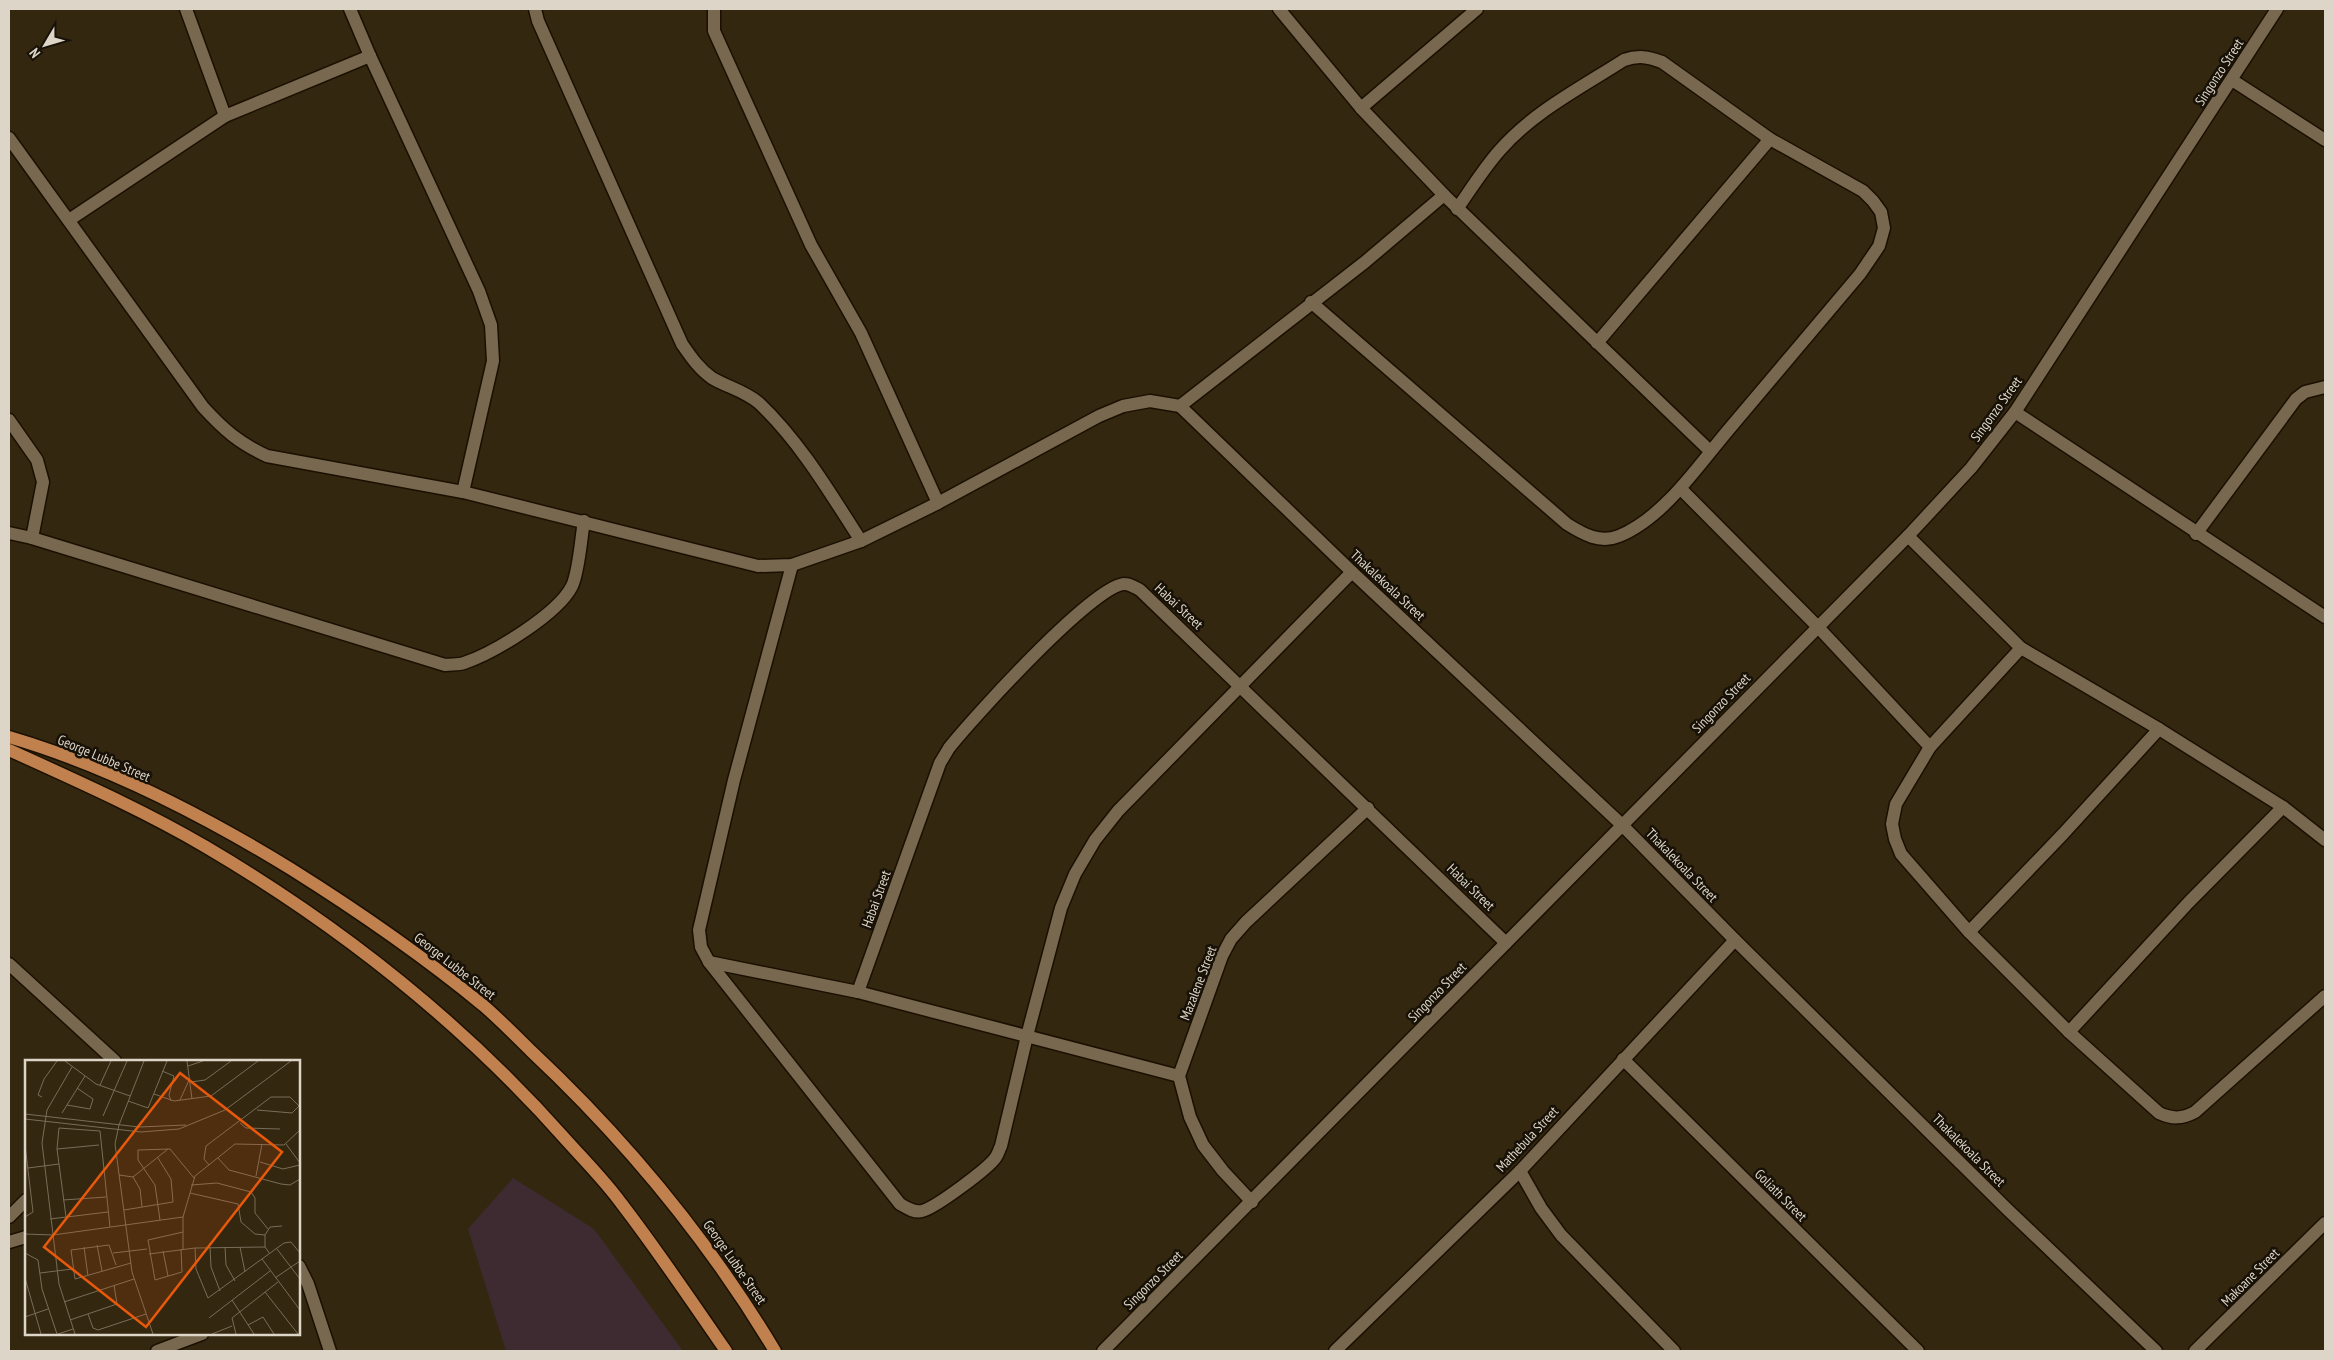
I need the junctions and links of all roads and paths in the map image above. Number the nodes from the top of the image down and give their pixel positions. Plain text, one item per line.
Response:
1 (186, 9) edge
2 (350, 9) edge
3 (535, 9) edge
4 (714, 9) edge
5 (1279, 9) edge
6 (1477, 9) edge
7 (2277, 9) edge
8 (370, 56) junction
9 (2232, 80) junction
10 (1361, 108) junction
11 (225, 116) junction
12 (9, 138) edge
13 (1770, 139) junction
14 (2325, 140) edge
15 (1444, 195) junction
16 (1458, 209) junction
17 (69, 220) junction
18 (1311, 302) junction
19 (1598, 343) junction
20 (2325, 387) edge
21 (1180, 406) junction
22 (2015, 412) junction
23 (9, 420) edge
24 (1710, 451) junction
25 (1681, 489) junction
26 (463, 492) junction
27 (938, 503) junction
28 (584, 521) junction
29 (9, 533) edge
30 (2196, 534) junction
31 (1908, 536) junction
32 (32, 538) junction
33 (861, 541) junction
34 (792, 565) junction
35 (1352, 572) junction
36 (2325, 617) edge
37 (1817, 626) junction
38 (2021, 648) junction
39 (1240, 684) junction
40 (2158, 729) junction
41 (9, 737) edge
42 (1930, 747) junction
43 (9, 750) edge
44 (2283, 807) junction
45 (1368, 808) junction
46 (1622, 825) junction
47 (2325, 840) edge
48 (1969, 932) junction
49 (1735, 940) junction
50 (1506, 943) junction
51 (709, 962) junction
52 (9, 964) edge
53 (858, 992) junction
54 (2325, 996) edge
55 (2069, 1032) junction
56 (1027, 1036) junction
57 (1623, 1059) junction
58 (114, 1060) edge
59 (1179, 1076) junction
60 (1520, 1170) junction
61 (25, 1201) edge
62 (1252, 1202) junction
63 (11, 1212) edge
64 (2325, 1223) edge
65 (25, 1237) edge
66 (9, 1242) edge
67 (300, 1268) edge
68 (199, 1335) edge
69 (157, 1351) edge
70 (330, 1351) edge
71 (726, 1351) edge
72 (776, 1351) edge
73 (1103, 1351) edge
74 (1334, 1351) edge
75 (1674, 1351) edge
76 (1918, 1351) edge
77 (2156, 1351) edge
78 (2195, 1351) edge

1 - 11 street
2 - 8 street
3 - 33 street
4 - 27 street
5 - 10 street
6 - 10 street
7 - 9 street, Singonzo Street
8 - 11 street
8 - 26 street
9 - 14 street
9 - 22 street, Singonzo Street
10 - 15 street
11 - 17 street
12 - 17 street
13 - 16 street
13 - 19 street
13 - 24 street
15 - 16 street
15 - 18 street
16 - 19 street
17 - 26 street
18 - 21 street
18 - 25 street
19 - 24 street
20 - 30 street
21 - 27 street
21 - 35 street, Thakalekoala Street
22 - 30 street
22 - 31 street, Singonzo Street
23 - 32 street
24 - 25 street
25 - 37 street
26 - 28 street
27 - 33 street
28 - 32 street
28 - 34 street
29 - 32 street
30 - 36 street
31 - 37 street, Singonzo Street
31 - 38 street
33 - 34 street
34 - 51 street
35 - 39 street
35 - 46 street, Thakalekoala Street
37 - 42 street
37 - 46 street, Singonzo Street
38 - 40 street
38 - 42 street
39 - 45 street, Habai Street
39 - 53 street, Habai Street
39 - 56 street
40 - 44 street
40 - 48 street
41 - 72 main road, George Lubbe Street
42 - 48 street
43 - 71 main road
44 - 47 street
44 - 55 street
45 - 50 street, Habai Street
45 - 59 street, Mazalene Street
46 - 49 street, Thakalekoala Street
46 - 50 street, Singonzo Street
48 - 55 street
49 - 57 street, Mathebula Street
49 - 77 street, Thakalekoala Street
50 - 62 street, Singonzo Street
51 - 53 street
51 - 56 street
52 - 58 street
53 - 56 street
54 - 55 street
56 - 59 street
57 - 60 street, Mathebula Street
57 - 76 street, Goliath Street
59 - 62 street
60 - 74 street, Mathebula Street
60 - 75 street
61 - 63 street
62 - 73 street, Singonzo Street
64 - 78 street, Makoane Street
65 - 66 street
67 - 70 street
68 - 69 street

